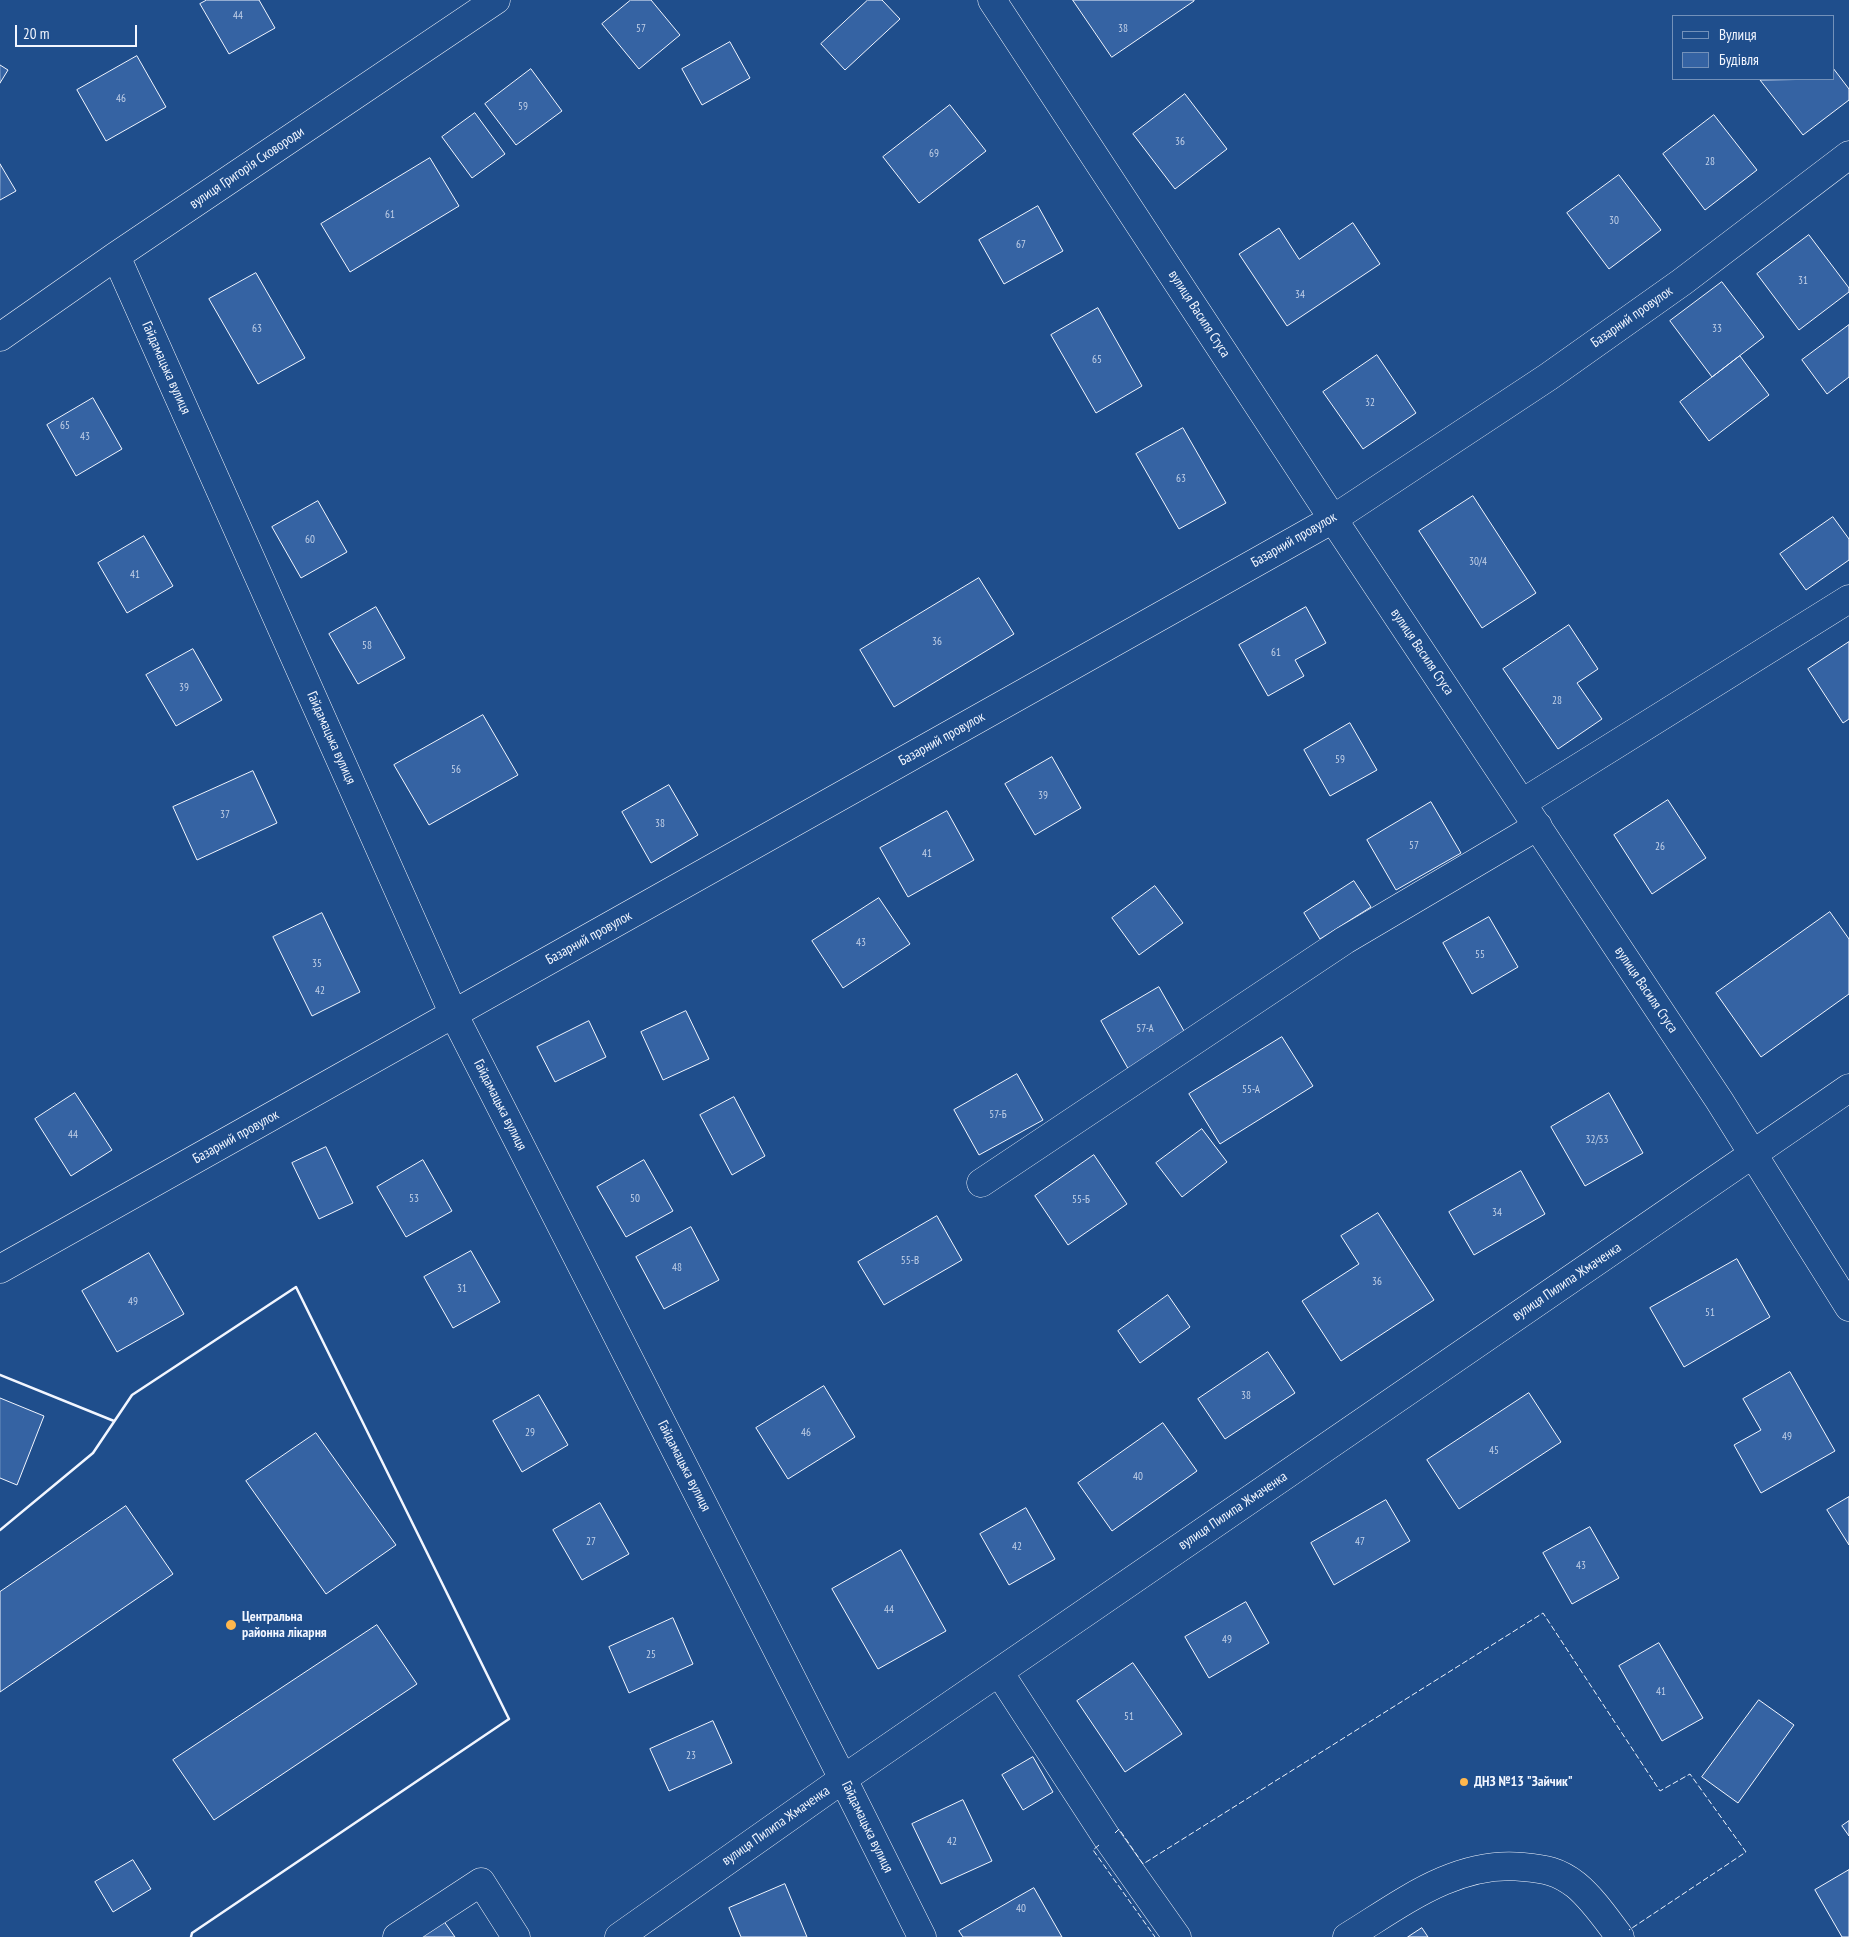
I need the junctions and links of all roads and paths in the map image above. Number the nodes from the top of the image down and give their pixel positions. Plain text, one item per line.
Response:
1 (496, 0) edge
2 (992, 0) edge
3 (1849, 155) edge
4 (116, 256) junction
5 (0, 337) edge
6 (1333, 518) junction
7 (1849, 599) edge
8 (1522, 803) junction
9 (1538, 826) junction
10 (454, 1014) junction
11 (1849, 1088) edge
12 (1753, 1154) junction
13 (981, 1183) dead end
14 (0, 1269) edge
15 (1849, 1306) edge
16 (999, 1672) junction
17 (843, 1779) junction
18 (397, 1937) edge
19 (516, 1937) edge
20 (619, 1937) edge
21 (922, 1937) edge
22 (1177, 1937) edge
23 (1347, 1937) edge
24 (1620, 1937) edge

1 - 4 street, вулиця Григорія Сковороди
2 - 6 street, вулиця Василя Стуса
3 - 6 street, Базарний провулок
4 - 5 street, вулиця Григорія Сковороди
4 - 10 street, Гайдамацька вулиця
6 - 8 street, вулиця Василя Стуса
6 - 10 street, Базарний провулок
7 - 8 street
8 - 9 street, вулиця Василя Стуса
9 - 12 street, вулиця Василя Стуса
9 - 13 street
10 - 14 street, Базарний провулок
10 - 17 street, Гайдамацька вулиця
11 - 12 street, вулиця Пилипа Жмаченка
12 - 15 street, вулиця Василя Стуса
12 - 16 street, вулиця Пилипа Жмаченка
16 - 17 street, вулиця Пилипа Жмаченка
16 - 22 street
17 - 20 street, вулиця Пилипа Жмаченка
17 - 21 street, Гайдамацька вулиця
18 - 19 street
23 - 24 street

